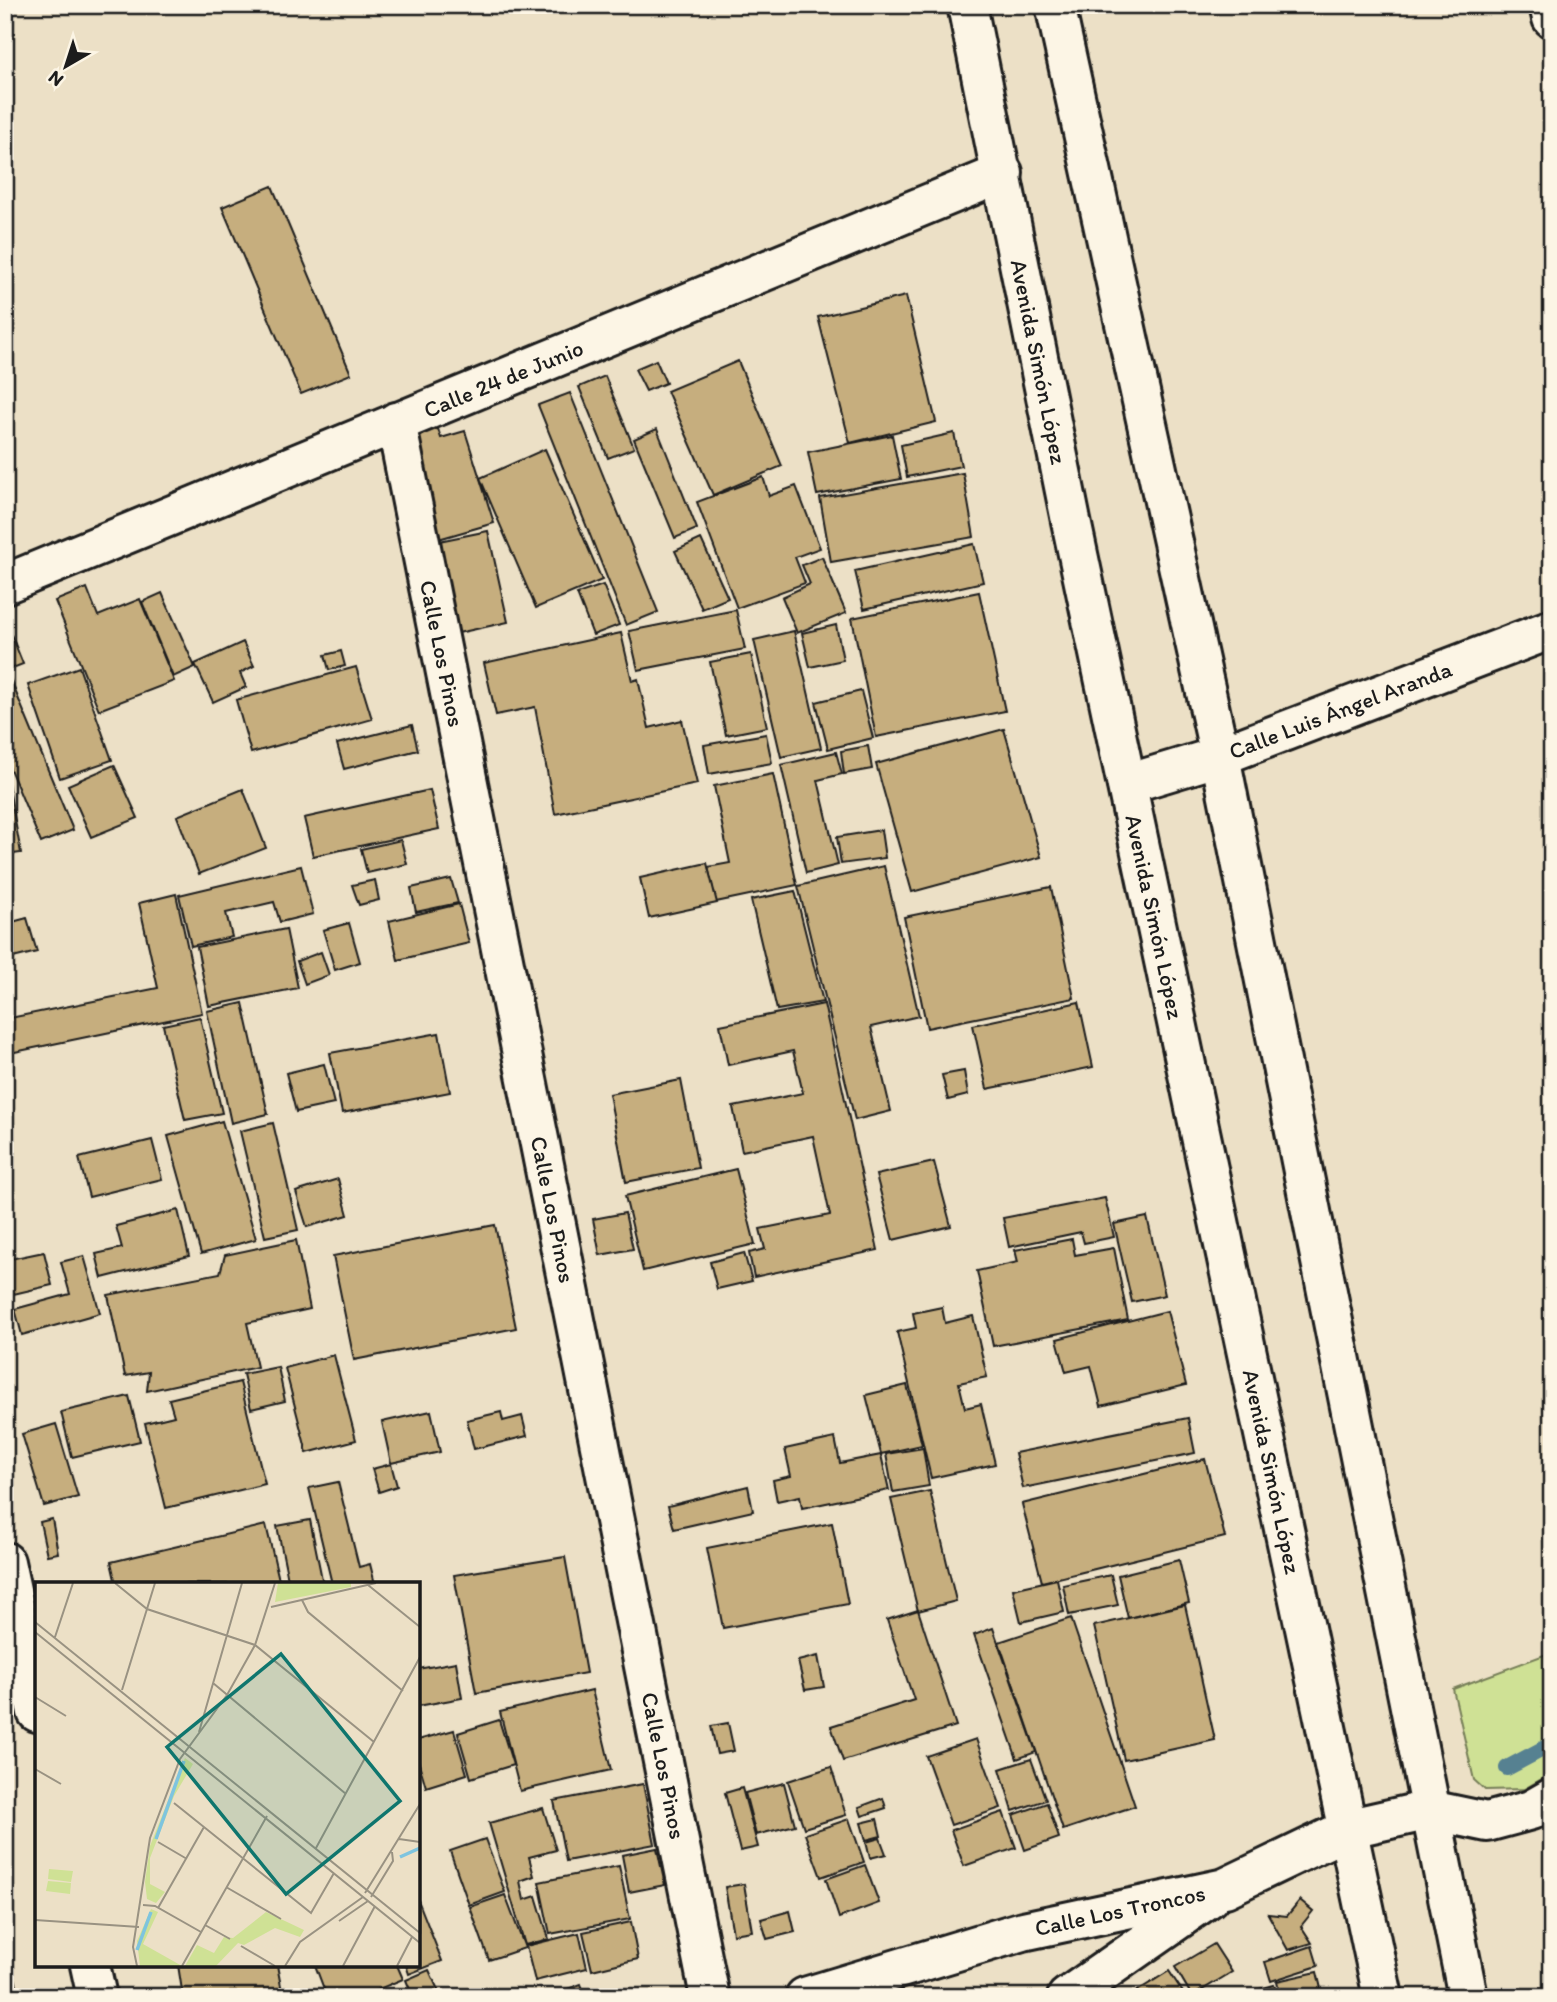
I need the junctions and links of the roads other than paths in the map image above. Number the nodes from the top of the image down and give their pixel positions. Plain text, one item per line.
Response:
1 (967, 5) edge
2 (1055, 5) edge
3 (1549, 5) edge
4 (1552, 18) edge
5 (1003, 173) junction
6 (396, 422) junction
7 (5, 584) edge
8 (1552, 629) edge
9 (1220, 756) junction
10 (1127, 784) junction
11 (5, 1562) edge
12 (35, 1703) edge
13 (1552, 1798) edge
14 (1430, 1810) junction
15 (1350, 1828) junction
16 (1224, 1888) junction
17 (90, 1967) edge
18 (97, 1997) edge
19 (710, 1997) edge
20 (805, 1997) edge
21 (1067, 1997) edge
22 (1383, 1997) edge
23 (1468, 1997) edge

1 - 5 street, Avenida Simón López
2 - 9 street
3 - 4 street
5 - 6 street, Calle 24 de Junio
5 - 10 street, Avenida Simón López
6 - 7 street, Calle 24 de Junio
6 - 19 street, Calle Los Pinos
8 - 9 street, Calle Luis Ángel Aranda
9 - 10 street, Calle Luis Ángel Aranda
9 - 14 street
10 - 15 street, Avenida Simón López
11 - 12 street
13 - 14 street
14 - 15 street, Calle Los Troncos
14 - 23 street
15 - 16 street, Calle Los Troncos
15 - 22 street, Avenida Simón López
16 - 20 street, Calle Los Troncos
16 - 21 street
17 - 18 street

